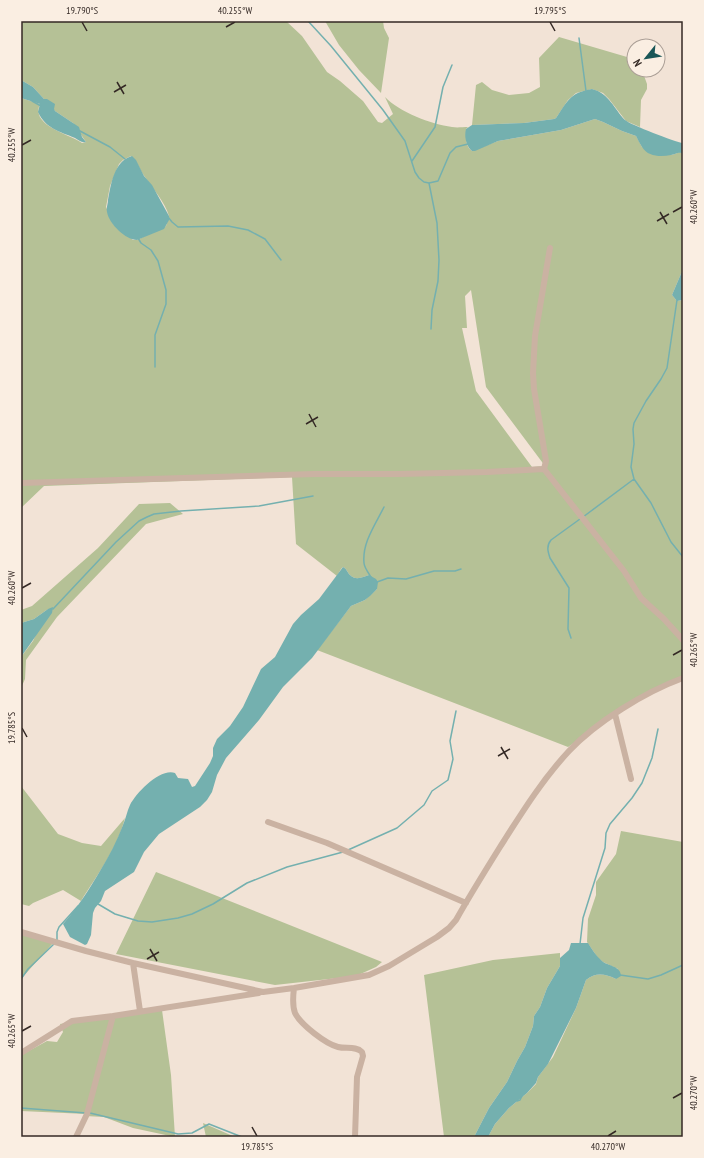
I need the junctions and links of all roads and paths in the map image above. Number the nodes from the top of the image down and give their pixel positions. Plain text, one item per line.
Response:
1 (550, 248) dead end
2 (544, 469) junction
3 (21, 483) edge
4 (683, 640) edge
5 (683, 678) edge
6 (615, 714) junction
7 (632, 779) dead end
8 (268, 822) dead end
9 (466, 903) junction
10 (21, 932) edge
11 (133, 964) junction
12 (294, 988) junction
13 (263, 992) junction
14 (140, 1011) junction
15 (113, 1016) junction
16 (21, 1053) edge
17 (76, 1137) edge
18 (355, 1137) edge

1 - 2 street
2 - 3 street
2 - 4 street
5 - 6 street
6 - 7 street
6 - 9 street
8 - 9 street
9 - 12 street
10 - 11 street
11 - 13 street
11 - 14 street
12 - 13 street
12 - 18 street
13 - 14 street
14 - 15 street
15 - 16 street
15 - 17 street

